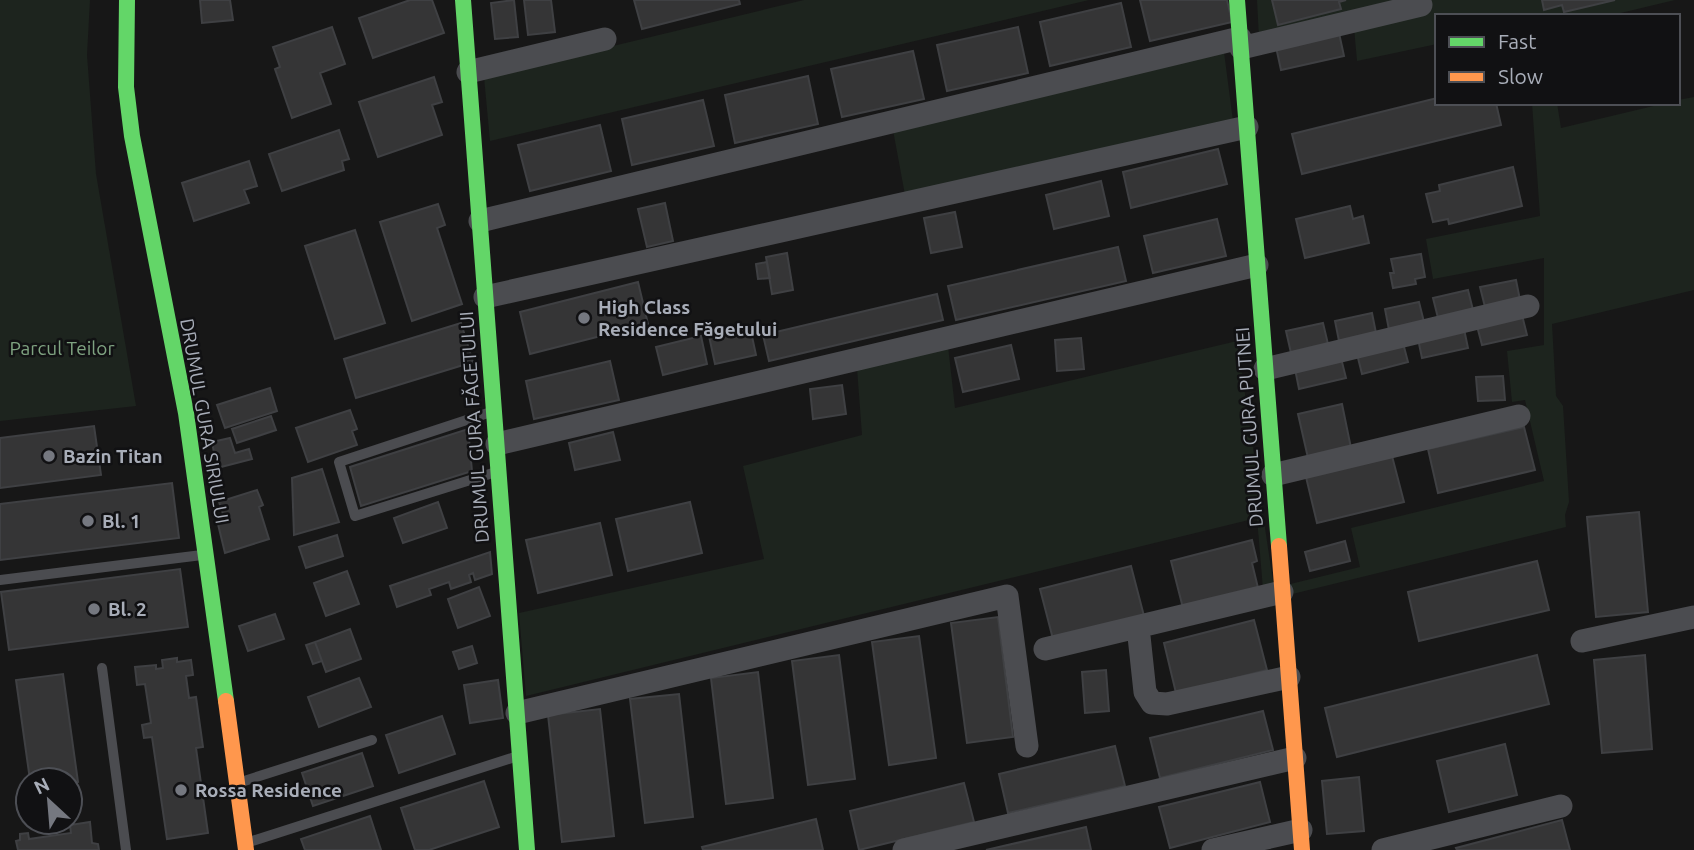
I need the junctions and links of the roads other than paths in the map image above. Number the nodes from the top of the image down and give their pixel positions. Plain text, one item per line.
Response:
1 (127, 0) edge
2 (463, 0) edge
3 (1237, 0) edge
4 (1421, 5) dead end
5 (605, 39) dead end
6 (1240, 43) junction
7 (468, 72) junction
8 (1247, 127) junction
9 (480, 221) junction
10 (1257, 265) junction
11 (485, 297) junction
12 (1528, 306) dead end
13 (1265, 369) junction
14 (494, 411) junction
15 (1519, 416) dead end
16 (497, 444) junction
17 (499, 471) junction
18 (1273, 475) junction
19 (205, 554) junction
20 (0, 580) edge
21 (1282, 592) junction
22 (1694, 617) edge
23 (1138, 627) junction
24 (1582, 641) dead end
25 (1045, 649) dead end
26 (102, 668) dead end
27 (1289, 677) junction
28 (517, 713) junction
29 (372, 740) dead end
30 (1027, 746) dead end
31 (520, 755) junction
32 (1295, 758) junction
33 (237, 784) junction
34 (1561, 806) dead end
35 (1301, 840) edge
36 (245, 846) edge
37 (126, 850) edge
38 (527, 850) edge
39 (904, 850) edge
40 (1213, 850) edge
41 (1383, 850) edge

1 - 19 street, DRUMUL GURA SIRIULUI
2 - 7 street, DRUMUL GURA FĂGETULUI
3 - 6 street, DRUMUL GURA PUTNEI
4 - 6 street
5 - 7 street
6 - 8 street, DRUMUL GURA PUTNEI
6 - 9 street
7 - 9 street, DRUMUL GURA FĂGETULUI
8 - 10 street, DRUMUL GURA PUTNEI
8 - 11 street
9 - 11 street, DRUMUL GURA FĂGETULUI
10 - 13 street, DRUMUL GURA PUTNEI
10 - 16 street
11 - 14 street, DRUMUL GURA FĂGETULUI
12 - 13 street
13 - 18 street, DRUMUL GURA PUTNEI
14 - 16 street, DRUMUL GURA FĂGETULUI
14 - 17 lane
15 - 18 street
16 - 17 street, DRUMUL GURA FĂGETULUI
17 - 28 street, DRUMUL GURA FĂGETULUI
18 - 21 street, DRUMUL GURA PUTNEI
19 - 20 lane
19 - 33 street, DRUMUL GURA SIRIULUI
21 - 23 street
21 - 27 street, DRUMUL GURA PUTNEI
22 - 24 street
23 - 25 street
23 - 27 street
26 - 37 lane
27 - 32 street, DRUMUL GURA PUTNEI
28 - 30 street
28 - 31 street, DRUMUL GURA FĂGETULUI
29 - 33 lane
31 - 36 lane
31 - 38 street, DRUMUL GURA FĂGETULUI
32 - 35 street, DRUMUL GURA PUTNEI
32 - 39 street
33 - 36 street, DRUMUL GURA SIRIULUI
34 - 41 street
35 - 40 street

